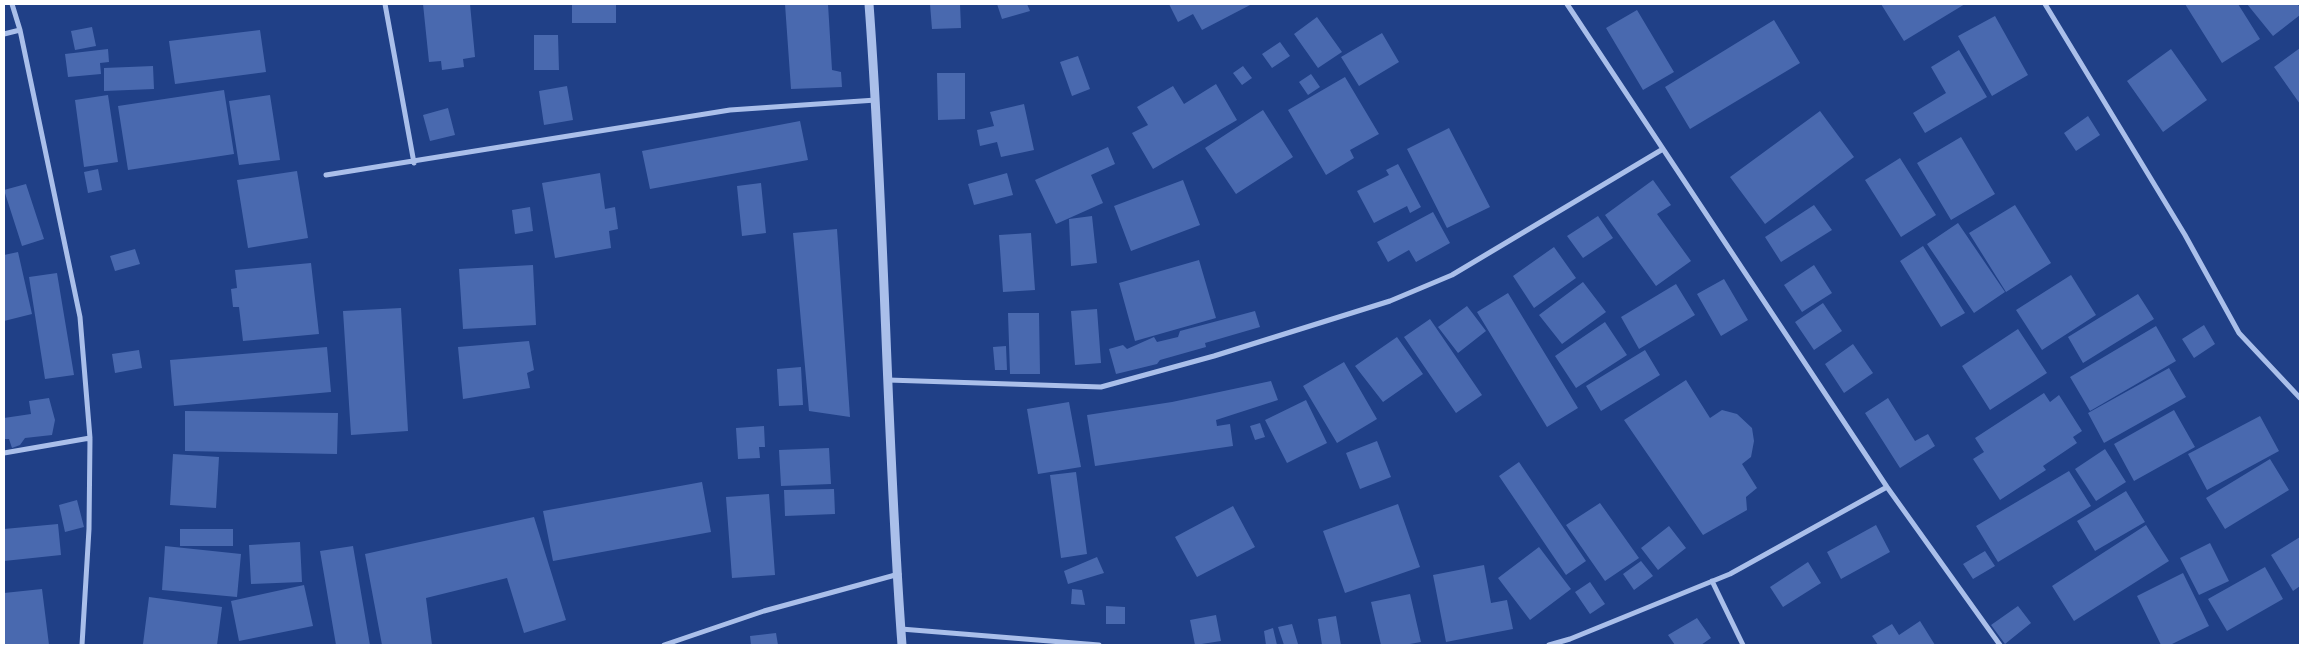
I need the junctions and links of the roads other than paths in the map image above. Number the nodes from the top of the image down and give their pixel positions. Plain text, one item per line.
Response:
1 (12, 4) edge
2 (385, 4) edge
3 (869, 4) edge
4 (1567, 4) edge
5 (2044, 4) edge
6 (20, 30) junction
7 (4, 34) edge
8 (876, 100) junction
9 (1663, 149) junction
10 (414, 163) junction
11 (326, 175) dead end
12 (887, 380) junction
13 (2300, 398) edge
14 (90, 438) junction
15 (4, 453) edge
16 (1887, 487) junction
17 (899, 574) junction
18 (1712, 581) junction
19 (901, 629) junction
20 (82, 645) edge
21 (664, 645) edge
22 (902, 645) edge
23 (1099, 645) edge
24 (1548, 645) edge
25 (1743, 645) edge
26 (2000, 645) edge

1 - 6 street
2 - 10 street
3 - 8 street
4 - 9 street
5 - 13 street
6 - 7 street
6 - 14 street
8 - 10 street
8 - 12 street
9 - 12 street
9 - 16 street
10 - 11 street
12 - 17 street
14 - 15 street
14 - 20 street
16 - 18 street
16 - 26 street
17 - 19 street
17 - 21 street
18 - 24 street
18 - 25 street
19 - 22 street
19 - 23 street

